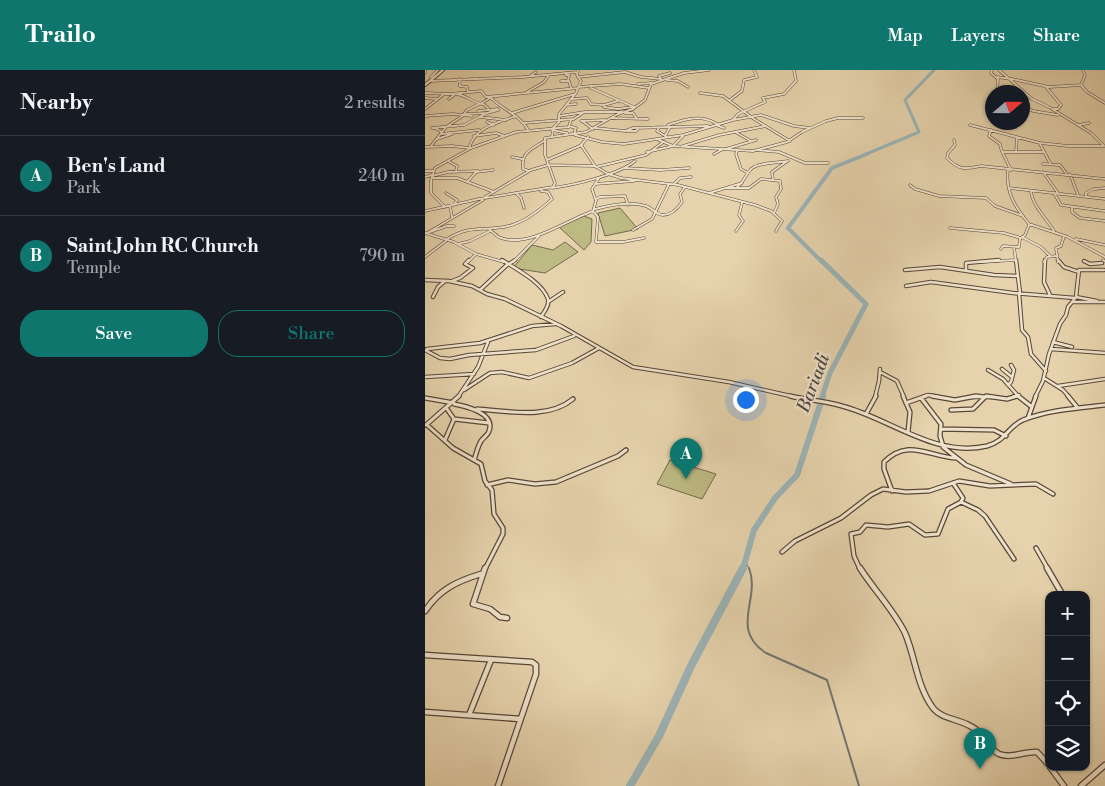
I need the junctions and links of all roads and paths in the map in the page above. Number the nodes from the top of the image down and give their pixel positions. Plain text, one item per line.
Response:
1 (438, 70) edge
2 (443, 70) edge
3 (671, 70) edge
4 (709, 70) edge
5 (754, 70) edge
6 (793, 70) edge
7 (992, 70) edge
8 (999, 70) edge
9 (1083, 70) edge
10 (578, 71) edge
11 (536, 72) dead end
12 (425, 73) edge
13 (670, 73) junction
14 (560, 74) junction
15 (549, 75) junction
16 (611, 75) junction
17 (431, 76) junction
18 (530, 76) junction
19 (434, 77) junction
20 (997, 77) junction
21 (578, 78) junction
22 (670, 78) junction
23 (459, 79) junction
24 (1011, 79) junction
25 (662, 80) junction
26 (429, 81) junction
27 (561, 81) dead end
28 (568, 81) junction
29 (653, 83) junction
30 (425, 85) edge
31 (633, 85) junction
32 (998, 85) edge
33 (1081, 85) junction
34 (605, 86) junction
35 (649, 87) junction
36 (688, 87) dead end
37 (1047, 87) junction
38 (571, 88) junction
39 (578, 88) junction
40 (590, 88) junction
41 (468, 92) junction
42 (527, 92) junction
43 (425, 93) edge
44 (700, 93) dead end
45 (444, 94) junction
46 (455, 94) junction
47 (576, 94) junction
48 (489, 97) junction
49 (1104, 97) dead end
50 (425, 98) edge
51 (438, 99) junction
52 (449, 99) dead end
53 (571, 99) junction
54 (552, 100) junction
55 (581, 100) dead end
56 (730, 100) junction
57 (1102, 100) junction
58 (619, 101) junction
59 (589, 102) junction
60 (1105, 103) edge
61 (481, 104) junction
62 (567, 104) junction
63 (576, 104) dead end
64 (595, 106) junction
65 (634, 107) junction
66 (489, 108) junction
67 (425, 109) edge
68 (1030, 110) edge
69 (1053, 110) junction
70 (478, 112) junction
71 (584, 112) junction
72 (594, 112) junction
73 (626, 112) junction
74 (744, 112) junction
75 (488, 113) junction
76 (512, 113) junction
77 (621, 113) junction
78 (464, 115) junction
79 (1061, 115) junction
80 (425, 116) edge
81 (472, 116) dead end
82 (516, 116) junction
83 (559, 116) junction
84 (480, 117) junction
85 (750, 117) junction
86 (610, 118) junction
87 (863, 118) dead end
88 (648, 119) dead end
89 (507, 120) junction
90 (559, 120) junction
91 (572, 120) junction
92 (606, 120) junction
93 (637, 120) junction
94 (733, 120) junction
95 (581, 121) junction
96 (487, 122) dead end
97 (548, 122) junction
98 (524, 123) junction
99 (1089, 123) dead end
100 (494, 125) junction
101 (716, 125) junction
102 (970, 125) dead end
103 (1078, 125) junction
104 (447, 126) junction
105 (712, 126) junction
106 (766, 126) junction
107 (569, 127) junction
108 (659, 127) junction
109 (665, 127) junction
110 (671, 127) junction
111 (594, 128) junction
112 (725, 128) dead end
113 (810, 128) junction
114 (482, 129) junction
115 (553, 129) junction
116 (985, 129) edge
117 (529, 130) junction
118 (991, 130) joint
119 (589, 131) junction
120 (441, 133) junction
121 (736, 133) junction
122 (452, 134) junction
123 (572, 134) junction
124 (683, 135) junction
125 (474, 136) junction
126 (505, 136) junction
127 (551, 136) junction
128 (665, 136) junction
129 (587, 137) junction
130 (669, 137) junction
131 (1017, 137) junction
132 (436, 139) junction
133 (650, 140) junction
134 (659, 140) junction
135 (756, 140) dead end
136 (954, 140) dead end
137 (544, 141) junction
138 (790, 141) junction
139 (751, 142) junction
140 (662, 143) junction
141 (1040, 143) junction
142 (581, 146) junction
143 (673, 146) junction
144 (680, 146) junction
145 (1104, 146) edge
146 (425, 147) edge
147 (431, 147) junction
148 (470, 148) junction
149 (724, 149) junction
150 (756, 150) junction
151 (737, 151) junction
152 (647, 152) junction
153 (1003, 152) junction
154 (1016, 152) junction
155 (1044, 152) junction
156 (713, 154) dead end
157 (512, 157) dead end
158 (522, 159) junction
159 (547, 160) junction
160 (791, 160) junction
161 (448, 161) junction
162 (635, 161) dead end
163 (788, 162) junction
164 (828, 163) dead end
165 (1050, 163) junction
166 (1043, 164) dead end
167 (548, 165) junction
168 (595, 167) junction
169 (624, 168) junction
170 (689, 168) dead end
171 (493, 170) dead end
172 (1010, 170) junction
173 (425, 171) edge
174 (433, 171) junction
175 (478, 171) junction
176 (529, 171) junction
177 (456, 172) junction
178 (1043, 172) junction
179 (748, 173) junction
180 (608, 174) junction
181 (1069, 174) junction
182 (425, 176) edge
183 (432, 176) junction
184 (691, 177) dead end
185 (599, 178) junction
186 (1105, 179) edge
187 (773, 180) junction
188 (467, 181) junction
189 (647, 182) junction
190 (742, 183) junction
191 (595, 184) junction
192 (669, 184) junction
193 (674, 184) junction
194 (910, 185) dead end
195 (685, 187) junction
196 (552, 188) junction
197 (725, 188) junction
198 (1009, 188) junction
199 (1105, 188) edge
200 (733, 189) junction
201 (539, 190) junction
202 (1031, 191) junction
203 (1063, 191) dead end
204 (494, 192) junction
205 (446, 193) dead end
206 (708, 193) junction
207 (1054, 193) junction
208 (517, 194) junction
209 (1058, 194) junction
210 (1070, 195) junction
211 (1078, 196) junction
212 (1086, 196) junction
213 (484, 198) junction
214 (1105, 199) edge
215 (596, 200) junction
216 (742, 203) junction
217 (454, 205) junction
218 (629, 205) junction
219 (450, 206) junction
220 (445, 207) junction
221 (524, 208) dead end
222 (1071, 208) junction
223 (594, 210) junction
224 (425, 211) edge
225 (1105, 211) edge
226 (657, 212) junction
227 (775, 213) junction
228 (1023, 216) junction
229 (452, 217) junction
230 (1105, 221) edge
231 (1030, 225) junction
232 (454, 226) dead end
233 (950, 228) dead end
234 (489, 230) junction
235 (633, 230) dead end
236 (736, 231) dead end
237 (776, 231) dead end
238 (1054, 232) junction
239 (427, 233) edge
240 (539, 236) junction
241 (1064, 236) junction
242 (1021, 237) junction
243 (644, 238) dead end
244 (1070, 238) junction
245 (447, 240) junction
246 (458, 244) junction
247 (1105, 245) edge
248 (1014, 247) junction
249 (1001, 249) dead end
250 (476, 254) junction
251 (1050, 256) junction
252 (1056, 256) junction
253 (425, 258) edge
254 (1015, 260) junction
255 (1104, 260) edge
256 (1083, 261) dead end
257 (508, 264) junction
258 (905, 270) dead end
259 (1105, 270) edge
260 (966, 271) junction
261 (1079, 272) junction
262 (1017, 276) junction
263 (425, 280) edge
264 (447, 281) junction
265 (906, 286) dead end
266 (480, 290) junction
267 (563, 292) dead end
268 (1019, 293) junction
269 (1050, 295) junction
270 (433, 297) dead end
271 (1075, 298) junction
272 (1073, 302) junction
273 (1104, 302) edge
274 (548, 303) junction
275 (541, 317) junction
276 (556, 324) junction
277 (534, 326) junction
278 (574, 336) junction
279 (489, 341) junction
280 (1053, 342) junction
281 (1071, 342) dead end
282 (1072, 347) junction
283 (599, 348) junction
284 (1051, 349) junction
285 (425, 350) edge
286 (1078, 352) junction
287 (1105, 353) edge
288 (483, 355) junction
289 (1011, 365) dead end
290 (1002, 369) dead end
291 (988, 370) dead end
292 (1046, 371) junction
293 (474, 374) junction
294 (425, 377) edge
295 (1012, 377) junction
296 (1044, 378) junction
297 (1105, 379) edge
298 (1007, 386) junction
299 (1058, 386) junction
300 (464, 390) junction
301 (1019, 396) junction
302 (984, 397) junction
303 (425, 398) edge
304 (921, 398) junction
305 (573, 399) dead end
306 (453, 403) junction
307 (905, 403) junction
308 (1105, 404) edge
309 (1032, 407) junction
310 (1077, 407) junction
311 (447, 409) junction
312 (477, 409) junction
313 (951, 410) dead end
314 (866, 414) junction
315 (454, 419) junction
316 (1028, 419) junction
317 (489, 423) junction
318 (426, 426) edge
319 (941, 429) junction
320 (908, 433) junction
321 (1006, 436) junction
322 (445, 440) junction
323 (942, 446) junction
324 (626, 450) dead end
325 (955, 458) junction
326 (474, 460) junction
327 (953, 483) junction
328 (487, 485) junction
329 (1014, 485) junction
330 (892, 491) junction
331 (1053, 494) dead end
332 (961, 502) junction
333 (1036, 548) dead end
334 (782, 552) dead end
335 (1014, 559) dead end
336 (481, 574) junction
337 (1060, 591) edge
338 (425, 611) edge
339 (507, 618) dead end
340 (425, 655) edge
341 (491, 660) junction
342 (428, 712) edge
343 (469, 715) junction
344 (425, 718) edge
345 (520, 719) junction
346 (1045, 761) edge
347 (1105, 765) edge
348 (1054, 771) edge
349 (498, 786) edge
350 (1064, 786) edge
351 (1081, 786) edge

1 - 17 street
2 - 19 main road
3 - 13 street
4 - 22 street
5 - 56 street
6 - 74 street
7 - 20 street
8 - 24 street
9 - 33 street
10 - 14 street
10 - 21 street
11 - 18 street
12 - 17 street
13 - 22 street
13 - 25 street
14 - 15 street
14 - 28 street
15 - 18 street
15 - 42 street
16 - 21 street
16 - 25 street
16 - 34 street
17 - 19 street
18 - 23 street
19 - 26 main road
20 - 24 street
20 - 32 street
21 - 39 street
22 - 25 street
23 - 26 street
23 - 41 street
24 - 37 street
24 - 69 street
25 - 29 street
25 - 36 street
26 - 30 main road
27 - 28 street
28 - 38 street
29 - 31 street
29 - 35 street
31 - 34 street
31 - 35 street
33 - 37 street
33 - 57 street
34 - 40 street
35 - 65 street
37 - 69 street
38 - 39 street
38 - 42 street
39 - 40 street
39 - 47 street
40 - 58 street
41 - 46 street
41 - 48 street
42 - 48 street
43 - 45 street
44 - 56 street
45 - 46 street
45 - 51 street
46 - 52 street
46 - 61 street
47 - 53 street
47 - 54 street
48 - 61 street
48 - 76 street
49 - 57 street
50 - 51 street
51 - 67 street
53 - 59 street
53 - 62 street
54 - 62 street
54 - 76 street
55 - 59 street
56 - 74 street
57 - 60 street
58 - 64 street
58 - 65 street
59 - 64 street
61 - 66 street
61 - 78 street
62 - 63 street
62 - 83 street
64 - 65 street
64 - 72 street
65 - 73 street
66 - 70 street
66 - 75 street
68 - 79 street
69 - 79 street
70 - 75 street
70 - 78 street
71 - 72 street
71 - 83 street
71 - 91 street
72 - 73 street
73 - 77 street
74 - 85 street
74 - 94 street
75 - 84 street
76 - 82 street
77 - 86 street
77 - 93 street
78 - 80 street
78 - 81 street
78 - 104 street
79 - 103 street
82 - 89 street
82 - 98 street
83 - 90 street
84 - 89 street
84 - 104 street
85 - 94 street
85 - 106 street
85 - 113 street
86 - 92 street
86 - 93 street
87 - 113 street
88 - 93 street
89 - 100 street
90 - 91 street
90 - 97 street
90 - 115 street
91 - 95 street
91 - 107 street
92 - 95 street
92 - 111 street
94 - 101 street
95 - 111 street
96 - 100 street
97 - 98 street
97 - 115 street
98 - 117 street
99 - 103 street
100 - 114 street
101 - 105 street
101 - 109 street
101 - 112 street
102 - 116 street
103 - 145 street
104 - 120 street
104 - 120 street
105 - 110 street
105 - 124 street
106 - 121 street
106 - 138 street
107 - 115 street
107 - 123 street
108 - 109 street
108 - 111 street
108 - 128 street
109 - 110 street
110 - 128 street
111 - 119 street
113 - 138 street
114 - 122 street
114 - 125 street
115 - 117 street
115 - 123 street
115 - 127 street
117 - 126 street
118 - 131 street
118 - 153 street
119 - 123 street
119 - 129 street
120 - 122 street
120 - 132 street
121 - 139 street
121 - 144 street
122 - 132 street
123 - 127 street
123 - 129 street
124 - 130 street
124 - 143 street
125 - 126 street
125 - 148 street
126 - 148 street
127 - 137 street
128 - 130 street
129 - 133 street
129 - 142 street
130 - 134 street
131 - 141 street
131 - 154 street
132 - 147 street
133 - 134 street
133 - 140 street
134 - 140 street
135 - 139 street
136 - 172 street
137 - 158 street
137 - 159 street
138 - 150 street
139 - 149 street
140 - 143 street
140 - 152 street
141 - 145 street
141 - 155 street
142 - 159 street
142 - 168 street
143 - 144 street
143 - 152 street
144 - 149 street
146 - 147 street
147 - 148 street
148 - 161 street
149 - 151 street
149 - 156 street
150 - 151 street
150 - 160 street
151 - 179 street
152 - 168 street
153 - 154 street
153 - 172 street
154 - 155 street
155 - 165 street
157 - 158 street
158 - 176 street
159 - 167 street
160 - 163 street
160 - 164 street
161 - 174 street
161 - 177 street
162 - 169 street
163 - 179 street
163 - 187 street
165 - 166 street
165 - 181 street
167 - 168 street
167 - 176 street
167 - 196 street
168 - 180 street
169 - 170 street
169 - 180 street
171 - 175 street
172 - 178 street
172 - 198 street
173 - 174 street
174 - 183 street
175 - 177 street
175 - 188 street
176 - 204 street
177 - 183 street
178 - 181 street
178 - 209 street
179 - 190 street
180 - 185 street
180 - 189 street
181 - 186 street
181 - 211 street
182 - 183 street
183 - 188 street
183 - 220 street
184 - 193 street
185 - 191 street
185 - 196 street
187 - 200 street
187 - 227 street
188 - 204 street
189 - 191 street
189 - 192 street
190 - 197 street
190 - 200 street
191 - 215 street
192 - 193 street
192 - 226 street
193 - 195 street
194 - 228 street
195 - 206 street
195 - 226 street
196 - 201 street
197 - 200 street
197 - 206 street
198 - 202 street
198 - 228 street
199 - 212 street
201 - 208 street
201 - 234 street
202 - 207 street
202 - 238 street
203 - 210 street
204 - 213 street
205 - 217 street
206 - 216 street
207 - 209 street
207 - 222 street
208 - 213 street
208 - 221 street
209 - 210 street
210 - 211 street
211 - 212 street
212 - 214 street
213 - 217 street
213 - 229 street
215 - 218 street
215 - 223 street
216 - 227 street
216 - 236 street
217 - 219 street
218 - 223 street
218 - 226 street
219 - 220 street
219 - 229 street
220 - 224 street
222 - 225 street
222 - 230 street
223 - 240 street
223 - 243 street
226 - 235 street
227 - 237 street
228 - 231 street
229 - 239 street
231 - 238 street
231 - 242 street
232 - 239 street
233 - 242 street
234 - 240 street
234 - 245 street
234 - 246 street
238 - 241 street
239 - 245 street
240 - 257 street
241 - 244 street
241 - 252 street
242 - 248 street
242 - 251 street
244 - 247 street
244 - 255 street
245 - 246 street
245 - 253 street
246 - 250 street
248 - 249 street
248 - 254 street
250 - 257 street
250 - 264 street
251 - 252 street
251 - 269 street
252 - 261 street
254 - 260 street
254 - 262 street
255 - 256 street
255 - 259 street
257 - 266 street
257 - 274 street
258 - 260 street
259 - 261 street
260 - 262 street
261 - 271 street
262 - 268 street
263 - 264 street
264 - 266 street
264 - 270 street
265 - 268 street
266 - 275 street
267 - 274 street
268 - 269 street
268 - 292 street
269 - 271 street
271 - 272 street
271 - 273 street
272 - 273 street
272 - 280 street
274 - 275 street
275 - 276 street
275 - 277 street
276 - 277 street
276 - 278 street
277 - 279 street
278 - 283 street
278 - 288 street
279 - 285 street
279 - 288 street
280 - 282 street
280 - 284 street
281 - 282 street
282 - 286 street
283 - 300 street
283 - 314 street
284 - 286 street
284 - 292 street
285 - 288 street
286 - 287 street
288 - 293 street
289 - 295 street
290 - 295 street
291 - 298 street
292 - 296 street
293 - 294 street
293 - 300 street
295 - 298 street
296 - 299 street
296 - 309 street
297 - 299 street
298 - 301 street
299 - 310 street
300 - 306 street
301 - 302 street
301 - 309 street
302 - 304 street
302 - 313 street
303 - 306 street
304 - 307 street
304 - 319 street
305 - 312 street
306 - 311 street
306 - 312 street
307 - 314 street
307 - 320 street
308 - 310 street
309 - 316 street
310 - 316 street
311 - 315 street
311 - 318 street
312 - 317 street
314 - 320 street
315 - 317 street
315 - 322 street
316 - 321 street
317 - 326 street
318 - 322 street
319 - 321 street
319 - 323 street
320 - 323 street
321 - 323 street
322 - 326 street
323 - 325 street
324 - 328 street
325 - 329 street
325 - 330 street
326 - 328 street
327 - 329 street
327 - 330 street
327 - 332 street
328 - 336 street
329 - 331 street
330 - 334 street
332 - 335 street
332 - 346 street
333 - 337 street
336 - 338 street
336 - 339 street
340 - 341 street
341 - 343 street
341 - 345 street
342 - 343 street
342 - 344 street
343 - 345 street
345 - 349 street
347 - 351 street
348 - 350 street

